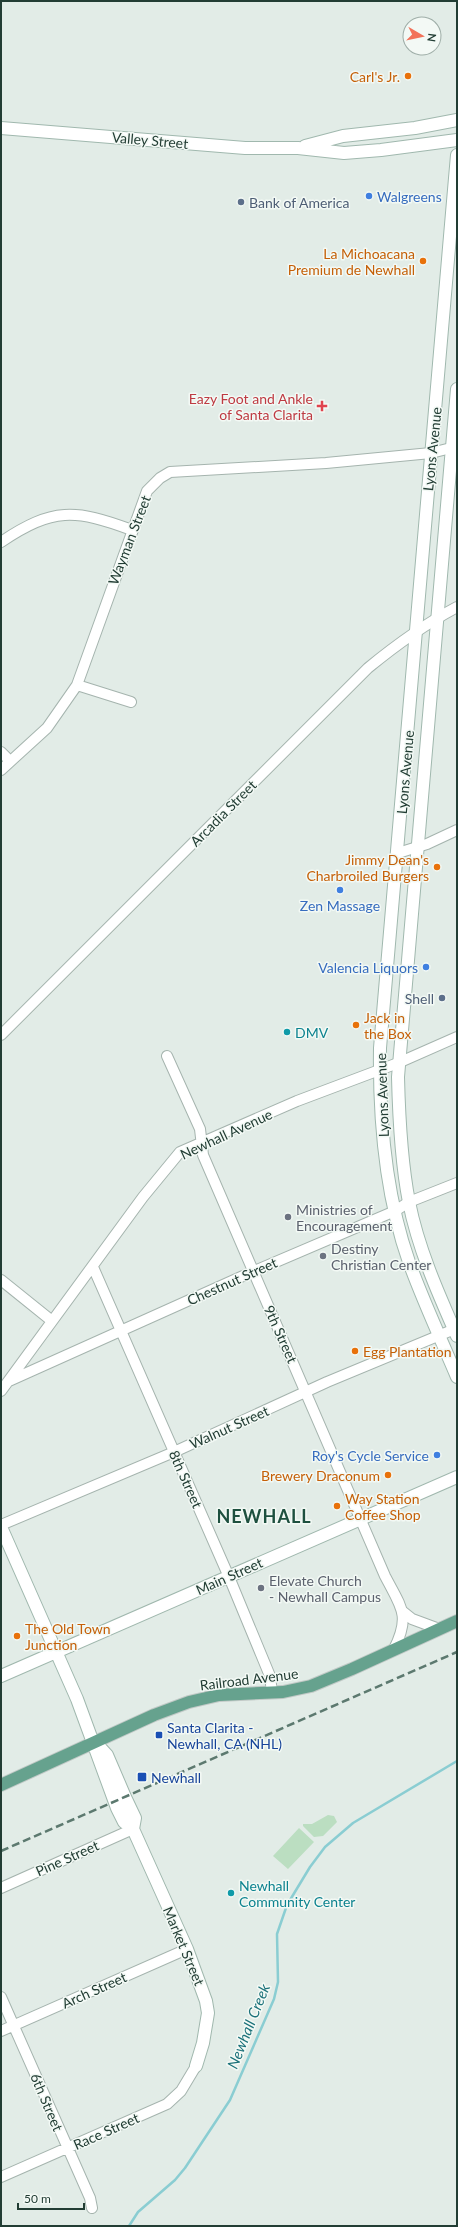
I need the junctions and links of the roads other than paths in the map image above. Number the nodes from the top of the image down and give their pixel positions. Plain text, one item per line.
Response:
1 (457, 120) edge
2 (1, 128) edge
3 (457, 140) edge
4 (298, 148) junction
5 (457, 155) edge
6 (457, 389) edge
7 (451, 448) junction
8 (430, 453) junction
9 (132, 530) junction
10 (1, 542) edge
11 (457, 607) edge
12 (438, 617) junction
13 (417, 632) junction
14 (77, 685) junction
15 (131, 702) dead end
16 (1, 752) edge
17 (10, 761) junction
18 (1, 770) edge
19 (457, 830) edge
20 (417, 848) junction
21 (398, 853) junction
22 (1, 1035) edge
23 (457, 1037) edge
24 (167, 1056) dead end
25 (398, 1063) junction
26 (380, 1068) junction
27 (202, 1142) junction
28 (457, 1183) edge
29 (409, 1202) junction
30 (395, 1211) junction
31 (93, 1267) junction
32 (253, 1272) junction
33 (1, 1280) edge
34 (52, 1321) junction
35 (121, 1330) junction
36 (456, 1331) edge
37 (440, 1335) junction
38 (457, 1377) edge
39 (8, 1382) junction
40 (1, 1391) edge
41 (307, 1392) junction
42 (174, 1452) junction
43 (457, 1477) edge
44 (362, 1518) junction
45 (1, 1526) edge
46 (229, 1577) junction
47 (402, 1611) junction
48 (457, 1621) edge
49 (439, 1629) junction
50 (394, 1649) junction
51 (56, 1652) junction
52 (1, 1676) edge
53 (272, 1693) junction
54 (95, 1742) junction
55 (1, 1785) edge
56 (133, 1829) junction
57 (1, 1888) edge
58 (186, 1949) junction
59 (1, 1996) edge
60 (14, 2026) junction
61 (1, 2031) edge
62 (196, 2066) joint
63 (67, 2149) junction
64 (1, 2177) edge
65 (92, 2208) dead end

1 - 4 main road, Valley Street
2 - 4 main road, Valley Street
3 - 4 main road, Valley Street
5 - 8 main road, Lyons Avenue
6 - 7 main road, Lyons Avenue
7 - 8 street, Wayman Street
7 - 12 main road, Lyons Avenue
8 - 9 street, Wayman Street
8 - 13 main road, Lyons Avenue
9 - 10 street
9 - 14 street, Wayman Street
11 - 12 street, Arcadia Street
12 - 13 street, Arcadia Street
12 - 20 main road, Lyons Avenue
13 - 21 main road, Lyons Avenue
13 - 22 street, Arcadia Street
14 - 15 street
14 - 17 street, Wayman Street
16 - 17 street
17 - 18 street, Wayman Street
19 - 20 street
20 - 21 street
20 - 25 main road, Lyons Avenue
21 - 26 main road, Lyons Avenue
23 - 25 street, Newhall Avenue
24 - 27 street, 9th Street
25 - 26 street, Newhall Avenue
25 - 29 main road, Lyons Avenue
26 - 27 street, Newhall Avenue
26 - 30 main road, Lyons Avenue
27 - 31 street, Newhall Avenue
27 - 32 street, 9th Street
28 - 29 street, Chestnut Street
29 - 30 street, Chestnut Street
29 - 36 main road, Lyons Avenue
30 - 32 street, Chestnut Street
30 - 37 main road, Lyons Avenue
31 - 34 street, Newhall Avenue
31 - 35 street, 8th Street
32 - 35 street, Chestnut Street
32 - 41 street, 9th Street
33 - 34 street
34 - 39 street, Newhall Avenue
35 - 39 street, Chestnut Street
35 - 42 street, 8th Street
36 - 37 street, Walnut Street
37 - 38 main road, Lyons Avenue
37 - 41 street, Walnut Street
39 - 40 street, Newhall Avenue
41 - 42 street, Walnut Street
41 - 44 street, 9th Street
42 - 45 street, Walnut Street
42 - 46 street, 8th Street
43 - 44 main road, Main Street
44 - 46 main road, Main Street
44 - 47 street, 9th Street
45 - 51 main road, Market Street
46 - 51 main road, Main Street
46 - 53 street, 8th Street
47 - 49 street
47 - 50 street, 9th Street
48 - 49 main road, Railroad Avenue
49 - 50 main road, Railroad Avenue
50 - 53 main road, Railroad Avenue
51 - 52 main road, Main Street
51 - 54 main road, Market Street
53 - 54 main road, Railroad Avenue
54 - 55 main road, Railroad Avenue
54 - 56 main road, Market Street
56 - 57 street, Pine Street
56 - 58 main road, Market Street
58 - 60 street, Arch Street
58 - 62 main road, Market Street
59 - 60 street, 6th Street
60 - 61 street, Arch Street
60 - 63 street, 6th Street
62 - 63 street, Race Street
63 - 64 street, Race Street
63 - 65 street, 6th Street

